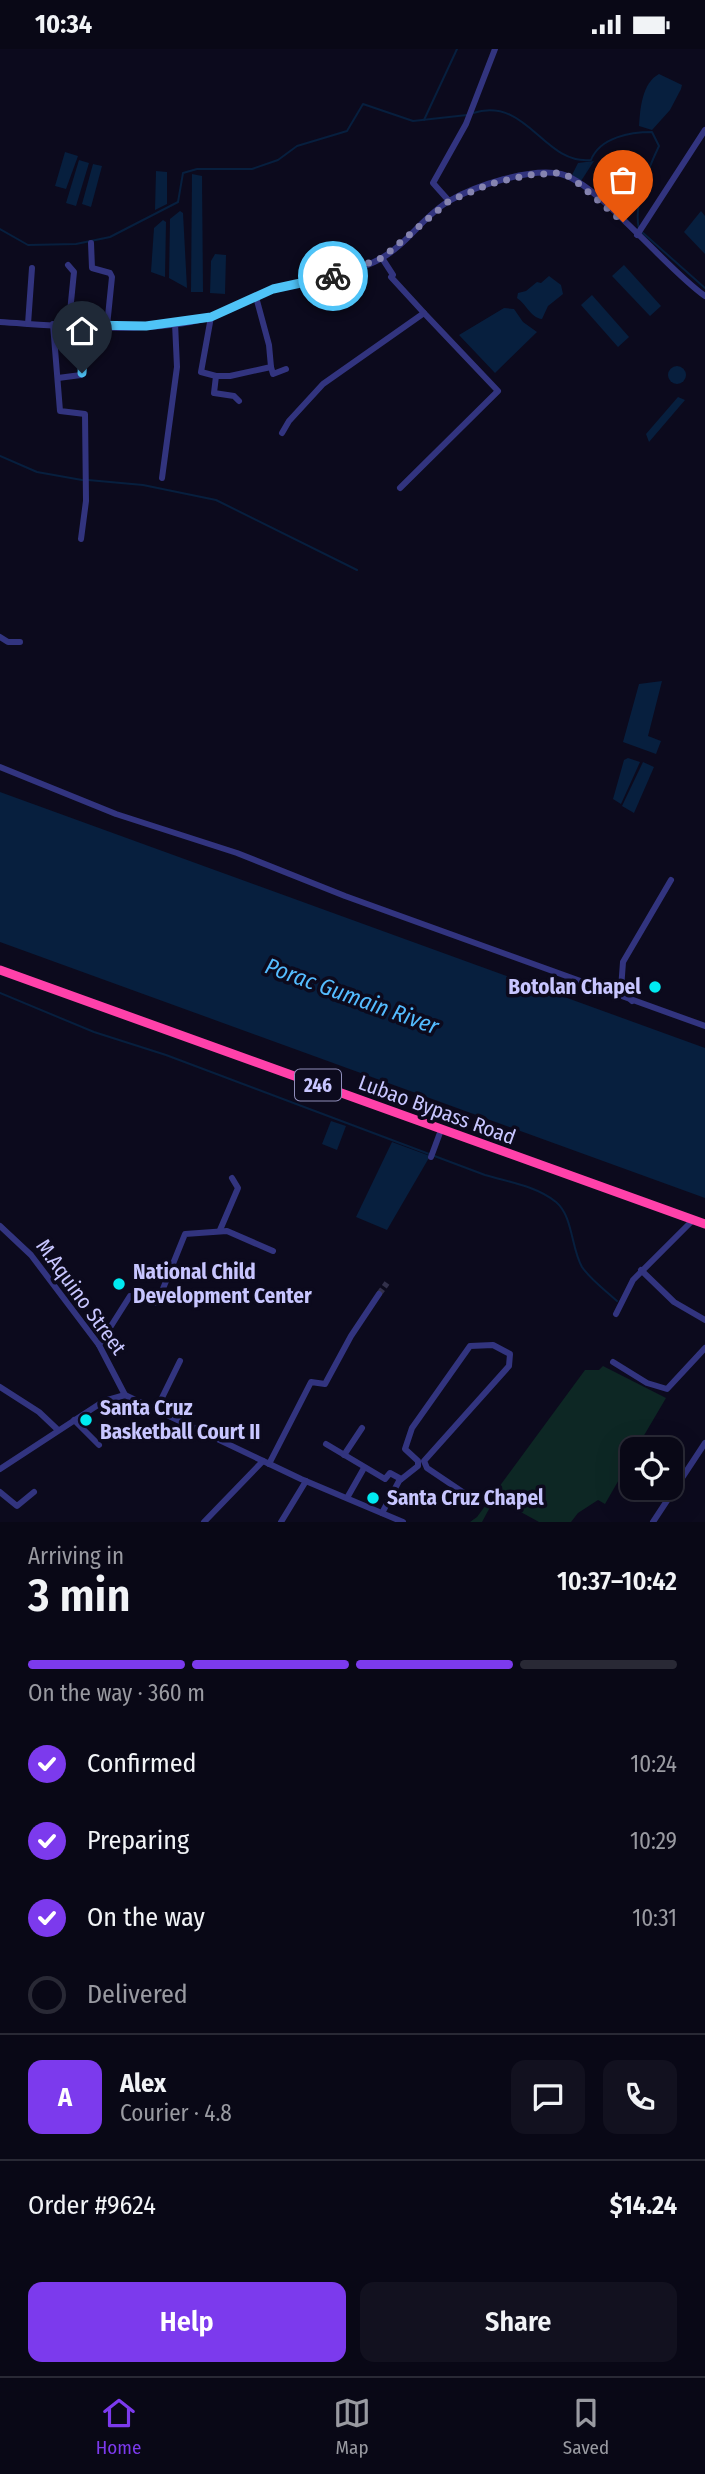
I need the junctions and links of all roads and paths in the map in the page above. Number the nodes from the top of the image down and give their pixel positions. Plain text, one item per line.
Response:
1 (495, 49) edge
2 (705, 130) edge
3 (449, 201) junction
4 (637, 236) junction
5 (91, 243) dead end
6 (382, 258) junction
7 (68, 265) dead end
8 (32, 268) dead end
9 (705, 296) edge
10 (256, 297) junction
11 (424, 313) junction
12 (211, 317) junction
13 (0, 322) edge
14 (175, 323) junction
15 (28, 324) junction
16 (53, 324) junction
17 (64, 325) junction
18 (85, 325) junction
19 (107, 325) junction
20 (271, 367) junction
21 (286, 369) dead end
22 (216, 376) junction
23 (58, 379) junction
24 (239, 401) dead end
25 (282, 433) dead end
26 (162, 478) dead end
27 (400, 488) dead end
28 (81, 539) dead end
29 (0, 637) edge
30 (20, 642) dead end
31 (0, 767) edge
32 (671, 880) dead end
33 (0, 969) edge
34 (634, 1002) junction
35 (705, 1026) edge
36 (441, 1130) junction
37 (432, 1154) dead end
38 (232, 1178) dead end
39 (693, 1220) junction
40 (705, 1224) edge
41 (0, 1226) edge
42 (220, 1230) junction
43 (273, 1251) dead end
44 (641, 1270) junction
45 (379, 1294) tunnel mouth
46 (616, 1314) dead end
47 (705, 1320) edge
48 (99, 1345) junction
49 (705, 1347) edge
50 (180, 1361) dead end
51 (613, 1362) dead end
52 (0, 1387) edge
53 (125, 1395) junction
54 (156, 1410) junction
55 (74, 1420) junction
56 (362, 1429) dead end
57 (58, 1430) junction
58 (705, 1443) edge
59 (326, 1444) dead end
60 (99, 1445) dead end
61 (344, 1455) junction
62 (266, 1462) junction
63 (421, 1464) junction
64 (364, 1468) junction
65 (0, 1469) edge
66 (401, 1479) junction
67 (306, 1481) junction
68 (0, 1492) edge
69 (34, 1492) dead end
70 (347, 1499) junction
71 (473, 1499) dead end
72 (382, 1513) junction
73 (204, 1522) edge
74 (281, 1522) edge
75 (403, 1522) edge
76 (653, 1522) edge

1 - 3 street
2 - 4 street
3 - 4 street
3 - 6 street
4 - 9 street
5 - 19 street
6 - 10 street
6 - 11 street
7 - 17 street
8 - 15 street
10 - 12 street
10 - 20 street
11 - 25 street
11 - 27 street
12 - 14 street
12 - 22 street
13 - 15 street
14 - 19 street
14 - 26 street
15 - 16 street
16 - 17 street
16 - 23 street
17 - 18 street
18 - 19 street
18 - 23 street
20 - 21 street
20 - 22 street
22 - 24 street
23 - 28 street
29 - 30 street
31 - 34 street
32 - 34 street
33 - 36 highway, Lubao Bypass Road / 246
34 - 35 street
36 - 37 street
36 - 39 highway, Lubao Bypass Road / 246
38 - 42 street
39 - 40 highway, Lubao Bypass Road
39 - 44 street
41 - 48 street, M.Aquino Street
42 - 43 street
42 - 48 street
44 - 46 street
44 - 47 street
45 - 62 street
48 - 53 street, M.Aquino Street
49 - 51 street
50 - 54 street
52 - 57 street
53 - 54 street
53 - 55 street
54 - 62 street
55 - 57 street
55 - 60 street
56 - 61 street
57 - 65 street
58 - 76 street
59 - 61 street
61 - 64 street
62 - 67 street
62 - 73 street
63 - 63 street
63 - 66 street
63 - 71 street
64 - 66 street
64 - 70 street
66 - 72 street
67 - 70 street
67 - 74 street
68 - 69 street
70 - 72 street
72 - 75 street

